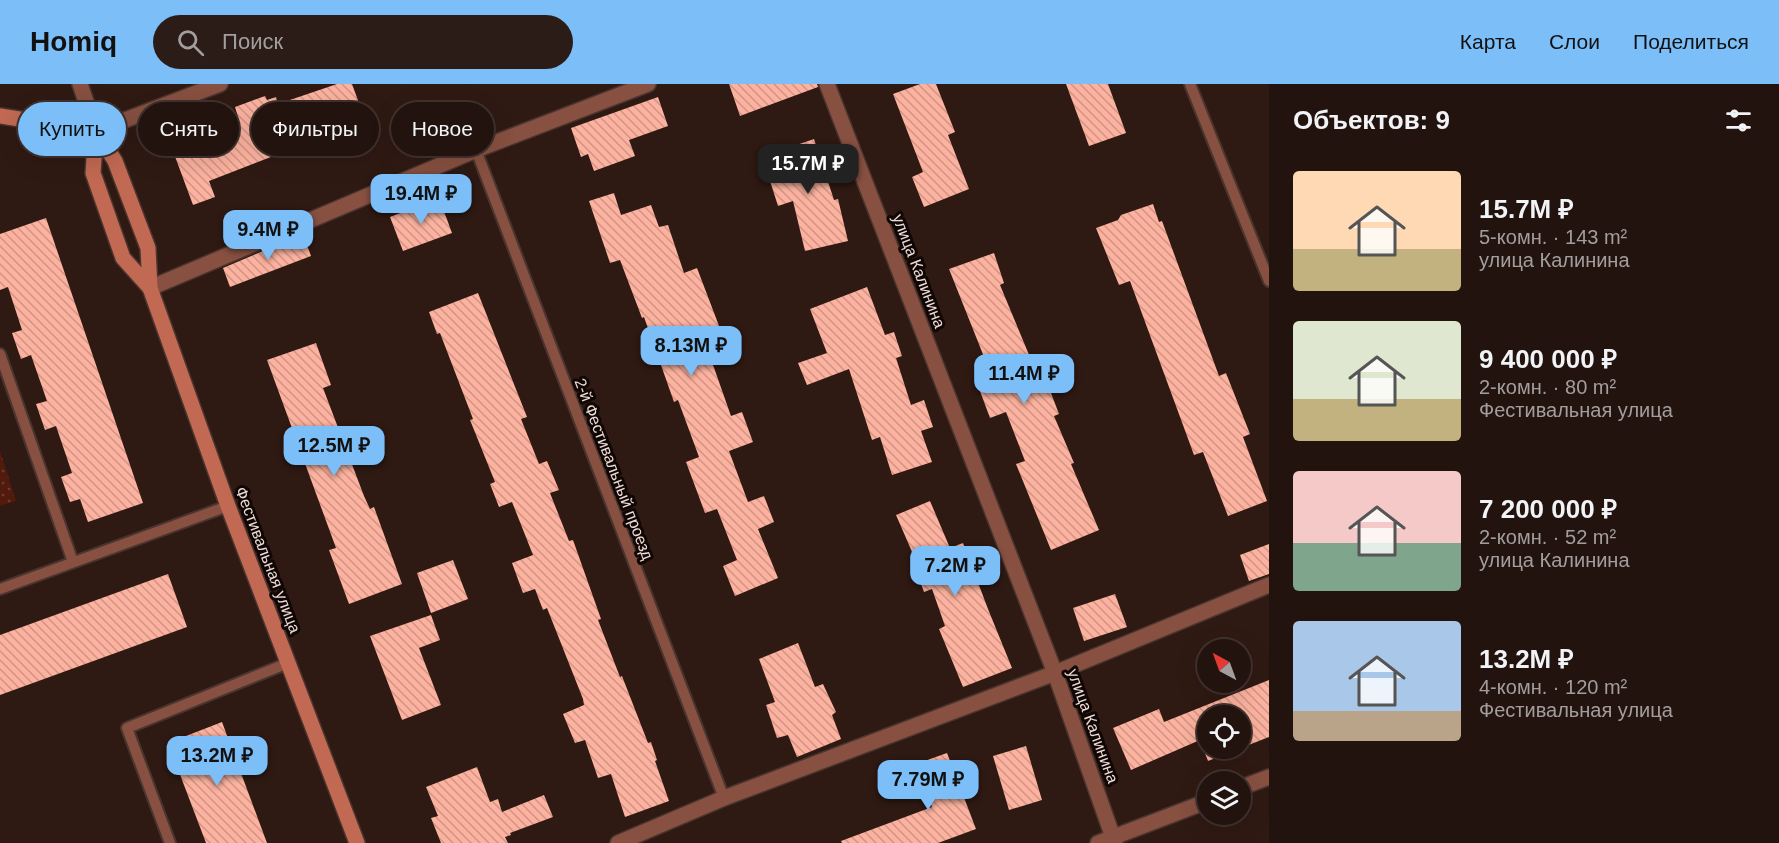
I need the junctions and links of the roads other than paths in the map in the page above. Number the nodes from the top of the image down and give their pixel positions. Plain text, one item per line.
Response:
1 (80, 84) edge
2 (219, 84) edge
3 (648, 84) edge
4 (827, 84) edge
5 (1190, 84) edge
6 (86, 102) edge
7 (0, 116) edge
8 (18, 119) edge
9 (126, 120) edge
10 (494, 143) edge
11 (94, 156) edge
12 (112, 156) edge
13 (463, 156) edge
14 (479, 156) edge
15 (1269, 281) edge
16 (150, 288) junction
17 (0, 354) edge
18 (228, 506) junction
19 (73, 562) junction
20 (1269, 585) edge
21 (0, 589) edge
22 (288, 663) junction
23 (1055, 673) junction
24 (1269, 777) edge
25 (1251, 784) edge
26 (724, 798) junction
27 (1197, 806) edge
28 (1114, 840) edge
29 (170, 843) edge
30 (357, 843) edge
31 (618, 843) edge
32 (1098, 843) edge

1 - 6 street, Фестивальная улица
2 - 9 street
3 - 10 street
4 - 23 street, улица Калинина
5 - 15 lane
7 - 8 street
11 - 16 street, Фестивальная улица
12 - 16 street, Фестивальная улица
13 - 16 street
14 - 26 lane, 2-й Фестивальный проезд
16 - 18 street, Фестивальная улица
17 - 19 lane
18 - 19 lane
18 - 22 street, Фестивальная улица
19 - 21 lane
20 - 23 street
22 - 29 lane
22 - 30 street, Фестивальная улица
23 - 26 street
23 - 28 street, улица Калинина
24 - 25 street
26 - 31 street
27 - 28 street
28 - 32 street

